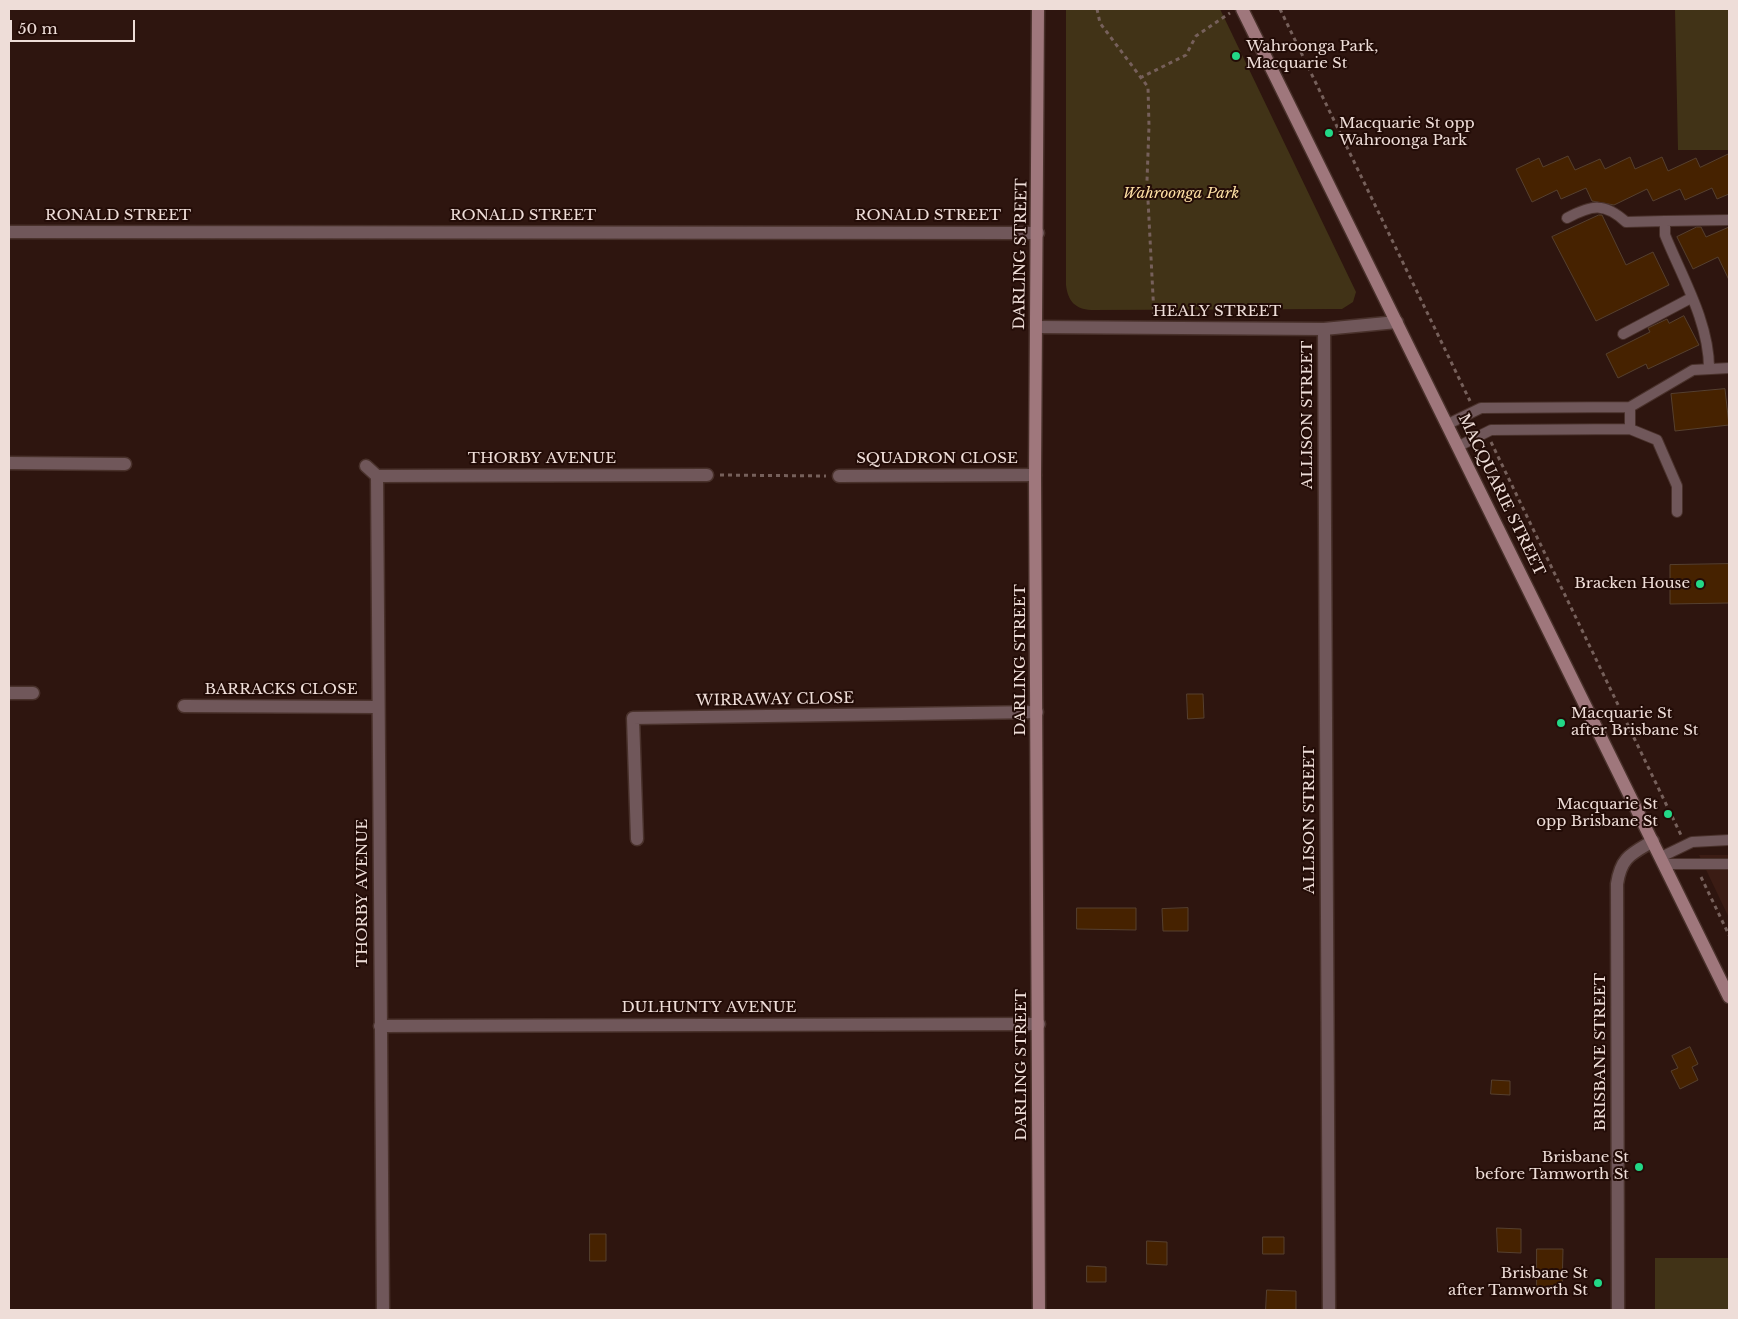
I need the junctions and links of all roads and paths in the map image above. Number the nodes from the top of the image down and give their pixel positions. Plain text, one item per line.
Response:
1 (1038, 9) edge
2 (1097, 9) edge
3 (1236, 9) edge
4 (1242, 9) edge
5 (1280, 9) edge
6 (1140, 78) junction
7 (1567, 218) dead end
8 (1729, 220) edge
9 (1665, 221) junction
10 (9, 232) edge
11 (1038, 233) junction
12 (1691, 298) junction
13 (1397, 322) junction
14 (1036, 327) junction
15 (1155, 328) junction
16 (1324, 329) junction
17 (1623, 334) dead end
18 (1709, 368) junction
19 (1729, 368) edge
20 (1630, 408) junction
21 (1475, 411) junction
22 (1448, 424) junction
23 (1630, 429) junction
24 (1486, 433) junction
25 (1459, 446) junction
26 (9, 463) edge
27 (125, 464) dead end
28 (366, 466) dead end
29 (707, 475) joint
30 (1035, 475) junction
31 (377, 476) junction
32 (840, 476) joint
33 (1677, 512) dead end
34 (9, 693) edge
35 (33, 693) dead end
36 (184, 706) dead end
37 (378, 707) junction
38 (1037, 712) junction
39 (637, 839) dead end
40 (1729, 840) edge
41 (1653, 841) junction
42 (1686, 845) junction
43 (1662, 860) junction
44 (1695, 864) junction
45 (1729, 864) edge
46 (1729, 934) edge
47 (1729, 997) edge
48 (1039, 1024) junction
49 (380, 1026) junction
50 (383, 1310) edge
51 (1038, 1310) edge
52 (1329, 1310) edge
53 (1618, 1310) edge

1 - 11 street, DARLING STREET
2 - 6 path
3 - 6 path
4 - 13 street, MACQUARIE STREET
5 - 21 path
6 - 15 path
7 - 9 lane
8 - 9 lane
9 - 12 lane
10 - 11 street, RONALD STREET
11 - 14 street, DARLING STREET
12 - 17 lane
12 - 18 lane
13 - 16 street, HEALY STREET
13 - 22 street, MACQUARIE STREET
14 - 15 street, HEALY STREET
14 - 30 street, DARLING STREET
15 - 16 street, HEALY STREET
16 - 52 street, ALLISON STREET
18 - 19 lane
18 - 20 lane
20 - 21 lane
20 - 23 lane
21 - 22 lane
22 - 25 street, MACQUARIE STREET
23 - 24 lane
23 - 33 lane
24 - 25 lane
24 - 42 path
25 - 41 street, MACQUARIE STREET
26 - 27 street
28 - 31 street
29 - 31 street, THORBY AVENUE
29 - 32 path
30 - 32 street, SQUADRON CLOSE
30 - 38 street, DARLING STREET
31 - 37 street, THORBY AVENUE
34 - 35 street
36 - 37 street, BARRACKS CLOSE
37 - 49 street, THORBY AVENUE
38 - 39 street, WIRRAWAY CLOSE
38 - 48 street, DARLING STREET
40 - 42 lane
41 - 43 street, MACQUARIE STREET
41 - 53 street, BRISBANE STREET
42 - 43 lane
43 - 44 lane
43 - 47 street, MACQUARIE STREET
44 - 45 lane
44 - 46 path
48 - 49 street, DULHUNTY AVENUE
48 - 51 street, DARLING STREET
49 - 50 street, THORBY AVENUE

